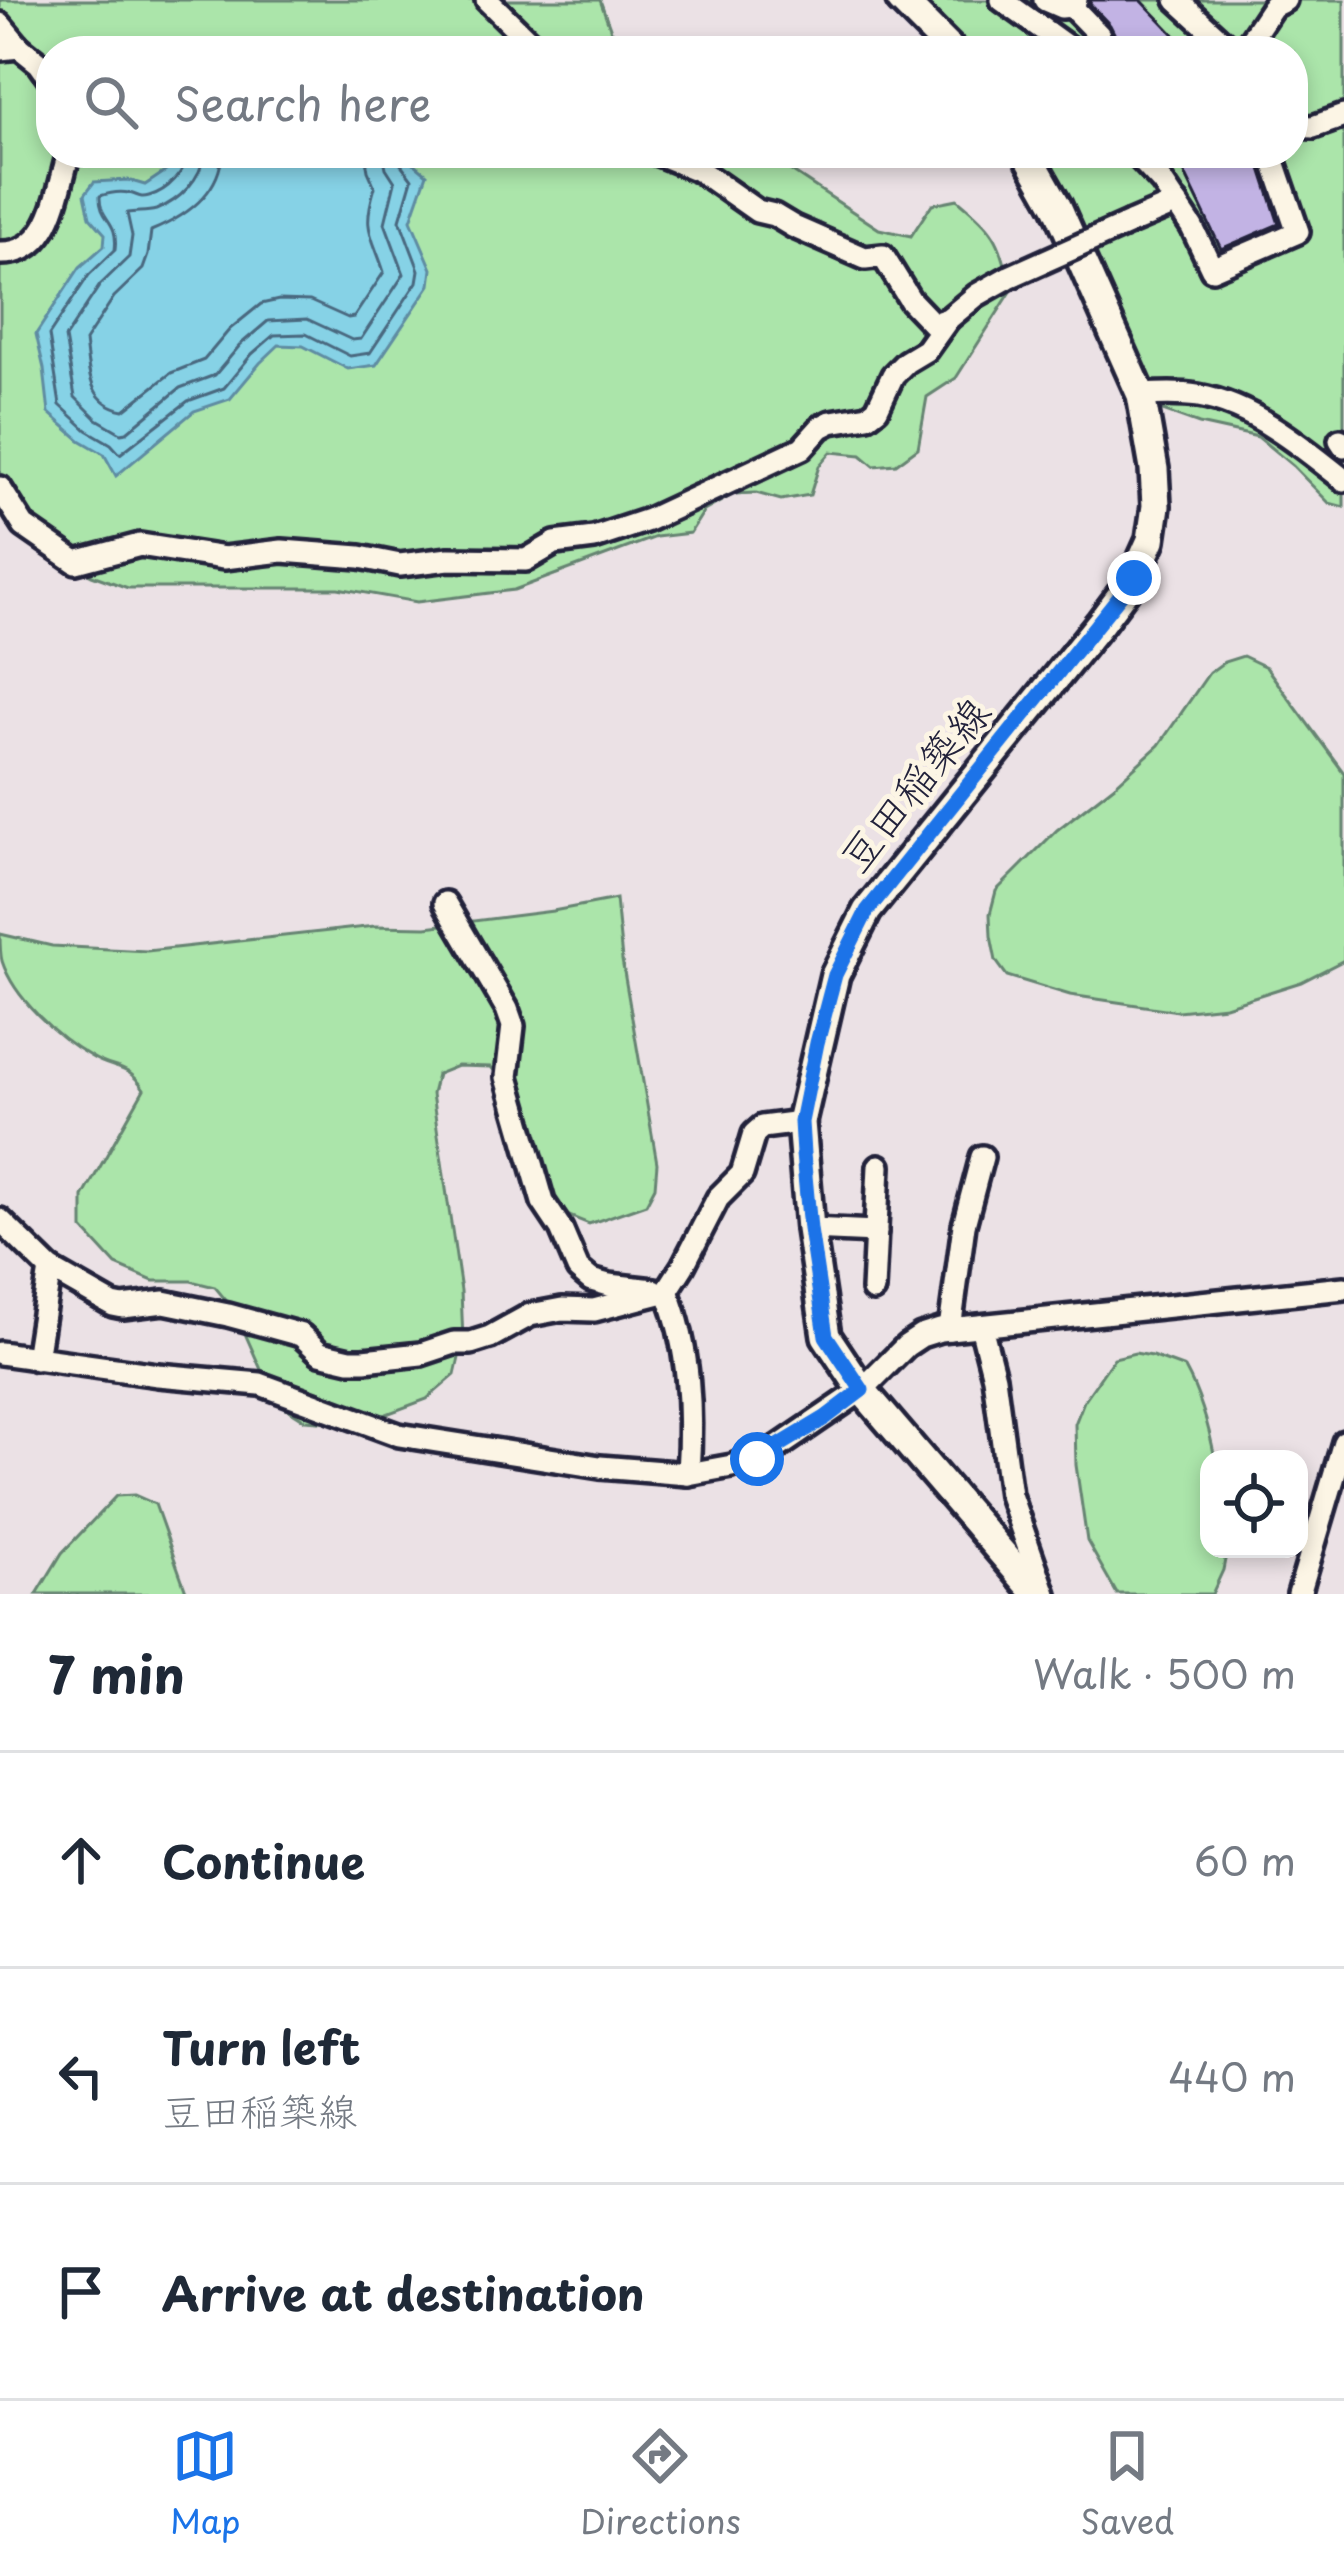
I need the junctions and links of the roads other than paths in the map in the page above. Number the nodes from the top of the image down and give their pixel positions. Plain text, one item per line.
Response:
1 (488, 0) edge
2 (902, 0) edge
3 (1003, 0) edge
4 (1177, 0) edge
5 (1285, 0) edge
6 (1061, 3) edge
7 (0, 24) edge
8 (1043, 29) junction
9 (1100, 35) dead end
10 (524, 36) edge
11 (937, 36) edge
12 (1053, 36) edge
13 (1216, 36) edge
14 (1255, 36) edge
15 (10, 48) edge
16 (1344, 116) edge
17 (1308, 127) edge
18 (64, 168) edge
19 (693, 168) edge
20 (1035, 168) edge
21 (1149, 168) edge
22 (1276, 168) edge
23 (1177, 203) junction
24 (0, 253) edge
25 (948, 319) junction
26 (1142, 394) junction
27 (1344, 480) edge
28 (0, 488) edge
29 (445, 903) dead end
30 (801, 1122) junction
31 (982, 1156) dead end
32 (879, 1166) dead end
33 (0, 1220) edge
34 (810, 1229) junction
35 (876, 1232) junction
36 (50, 1270) junction
37 (1344, 1288) edge
38 (873, 1290) dead end
39 (667, 1291) junction
40 (982, 1326) junction
41 (950, 1329) junction
42 (0, 1353) edge
43 (36, 1359) junction
44 (862, 1390) junction
45 (1344, 1442) edge
46 (688, 1474) junction
47 (1041, 1594) edge
48 (1299, 1594) edge

1 - 10 street
2 - 11 main road
3 - 8 street
4 - 13 street
5 - 14 street
6 - 8 street
6 - 9 street
7 - 15 street
8 - 12 street
16 - 17 street
18 - 24 street
19 - 25 street
20 - 26 main road, 豆田稲築線
21 - 23 street
22 - 23 street
23 - 25 street, bridge
25 - 28 street
26 - 27 street
26 - 30 main road, 豆田稲築線
29 - 39 street
30 - 34 main road, 豆田稲築線
30 - 39 street
31 - 41 street
32 - 35 street
33 - 36 street
34 - 35 street
34 - 44 main road, 豆田稲築線
35 - 38 street
36 - 39 street
36 - 43 street
37 - 40 street
39 - 46 street
40 - 41 street
40 - 47 street
41 - 44 street
42 - 43 street
43 - 46 street
44 - 46 street
44 - 47 main road, 豆田稲築線
45 - 48 street

